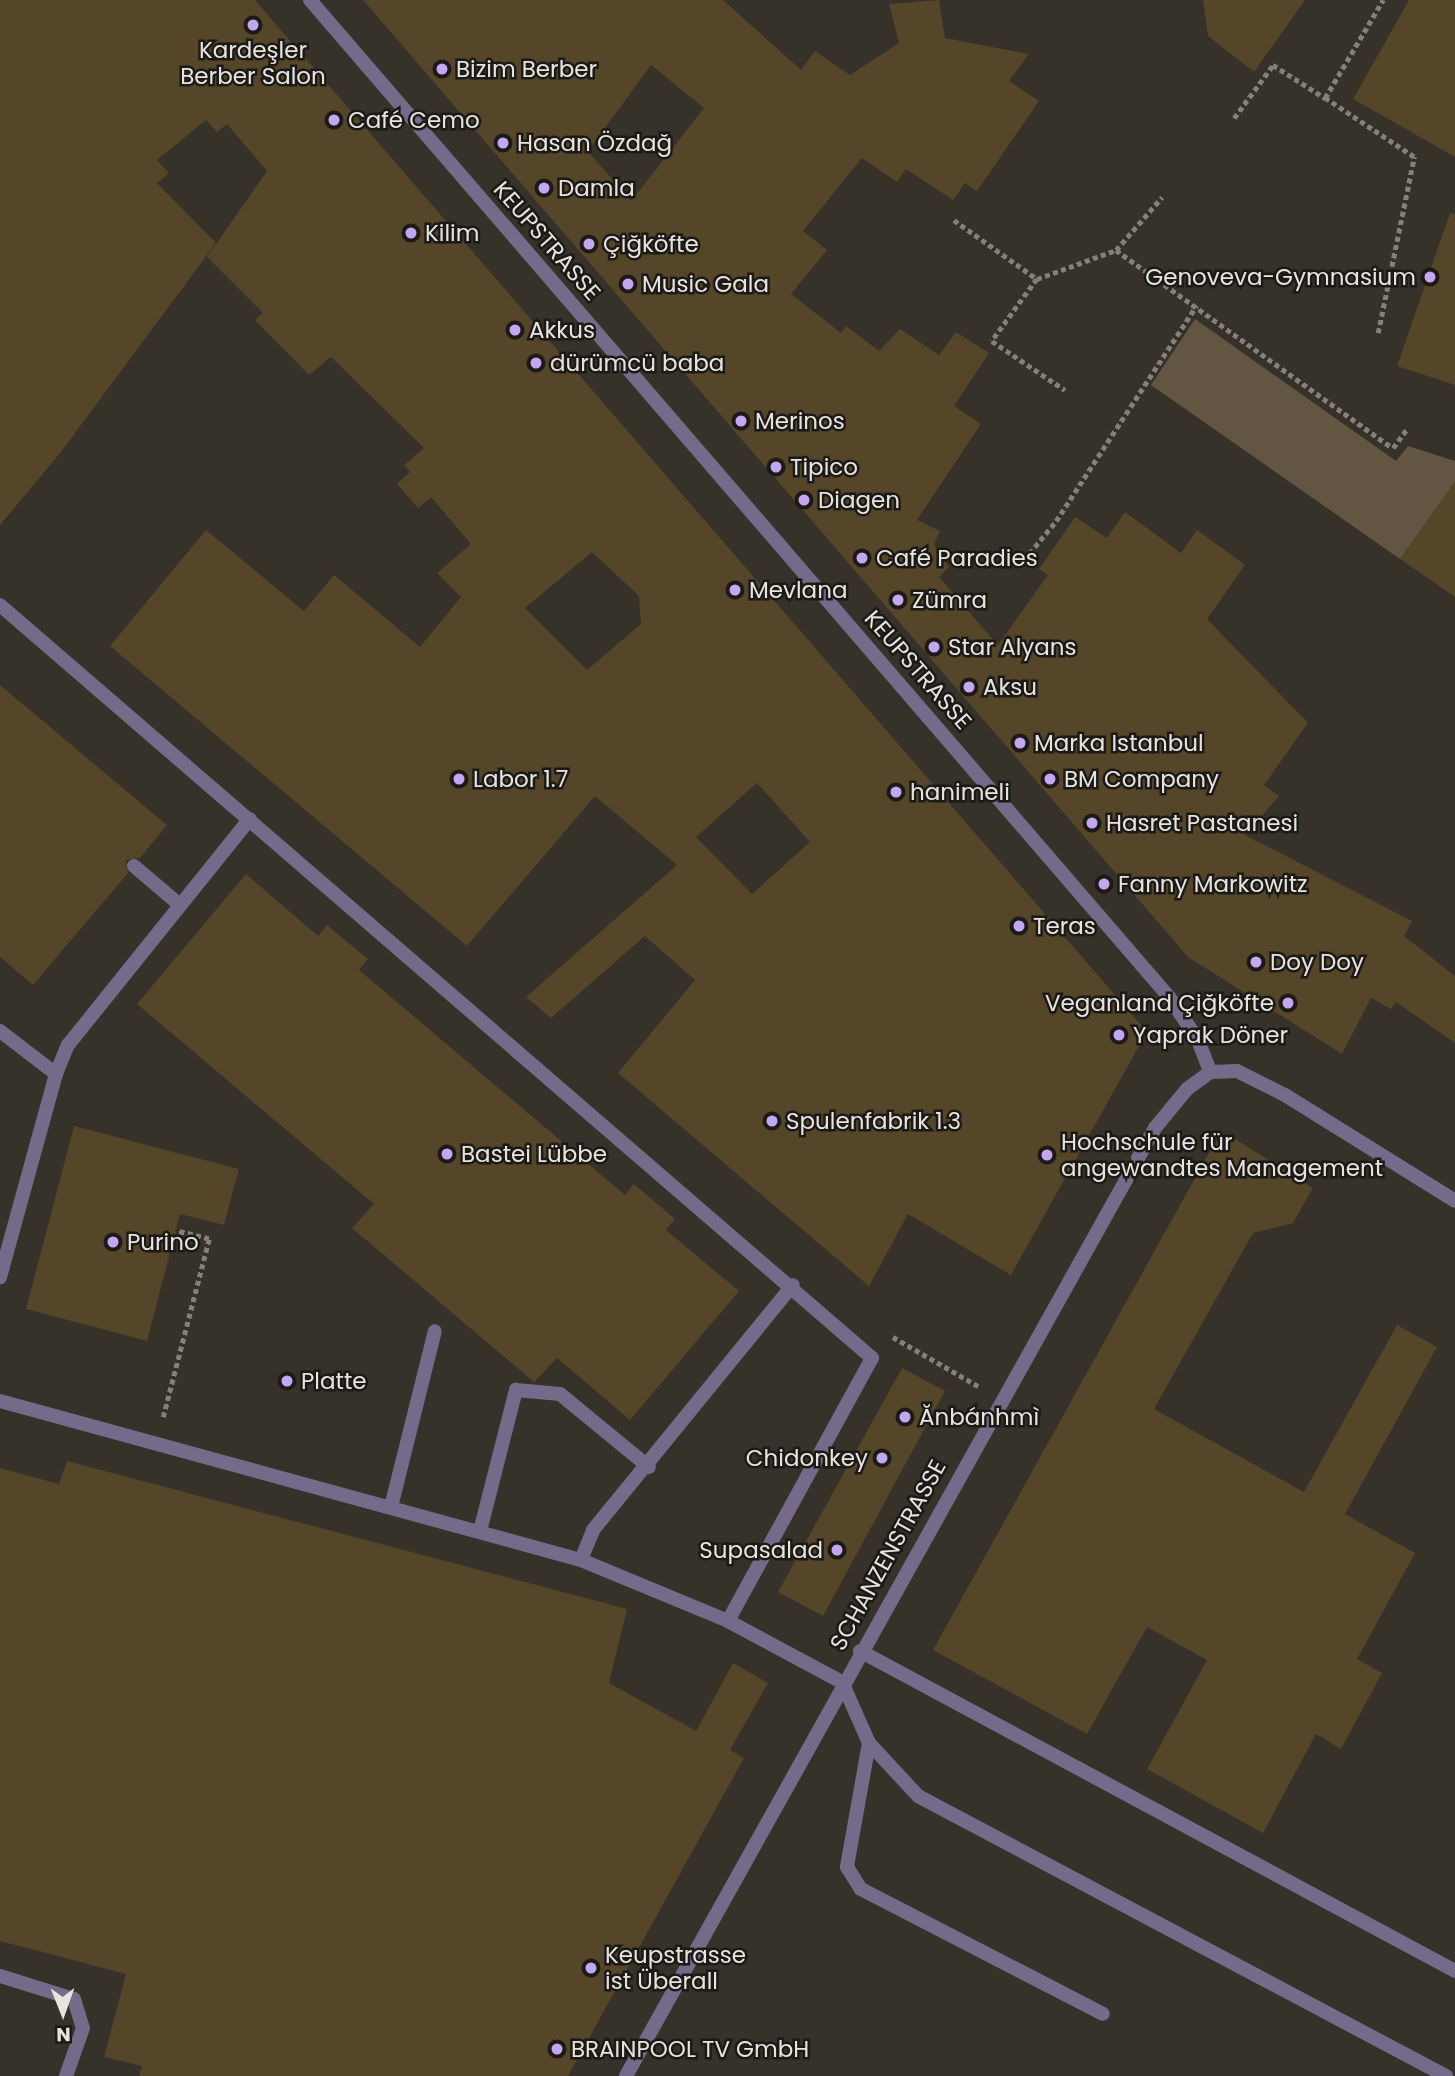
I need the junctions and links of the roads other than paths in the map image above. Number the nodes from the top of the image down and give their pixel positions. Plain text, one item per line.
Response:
1 (310, 0) edge
2 (0, 605) edge
3 (250, 819) junction
4 (134, 866) dead end
5 (180, 905) junction
6 (0, 1031) edge
7 (1210, 1072) junction
8 (56, 1074) junction
9 (1455, 1201) edge
10 (0, 1277) edge
11 (793, 1285) junction
12 (435, 1331) dead end
13 (0, 1401) edge
14 (649, 1467) junction
15 (391, 1507) junction
16 (480, 1531) junction
17 (581, 1560) junction
18 (728, 1621) junction
19 (860, 1651) junction
20 (842, 1682) junction
21 (869, 1743) junction
22 (1455, 1971) edge
23 (0, 1976) edge
24 (1103, 2014) dead end
25 (66, 2076) edge
26 (626, 2076) edge
27 (1446, 2076) edge

1 - 7 street, KEUPSTRASSE
2 - 3 street
3 - 5 street
3 - 11 street
4 - 5 street
5 - 8 street
6 - 8 street
7 - 9 street
7 - 19 street, SCHANZENSTRASSE
8 - 10 street
11 - 14 street
11 - 18 street
12 - 15 street
13 - 15 street
14 - 16 street
14 - 17 street
15 - 16 street
16 - 17 street
17 - 18 street
18 - 20 street
19 - 20 street, SCHANZENSTRASSE
19 - 22 street
20 - 21 street
20 - 26 street, SCHANZENSTRASSE
21 - 24 street
21 - 27 street
23 - 25 street

